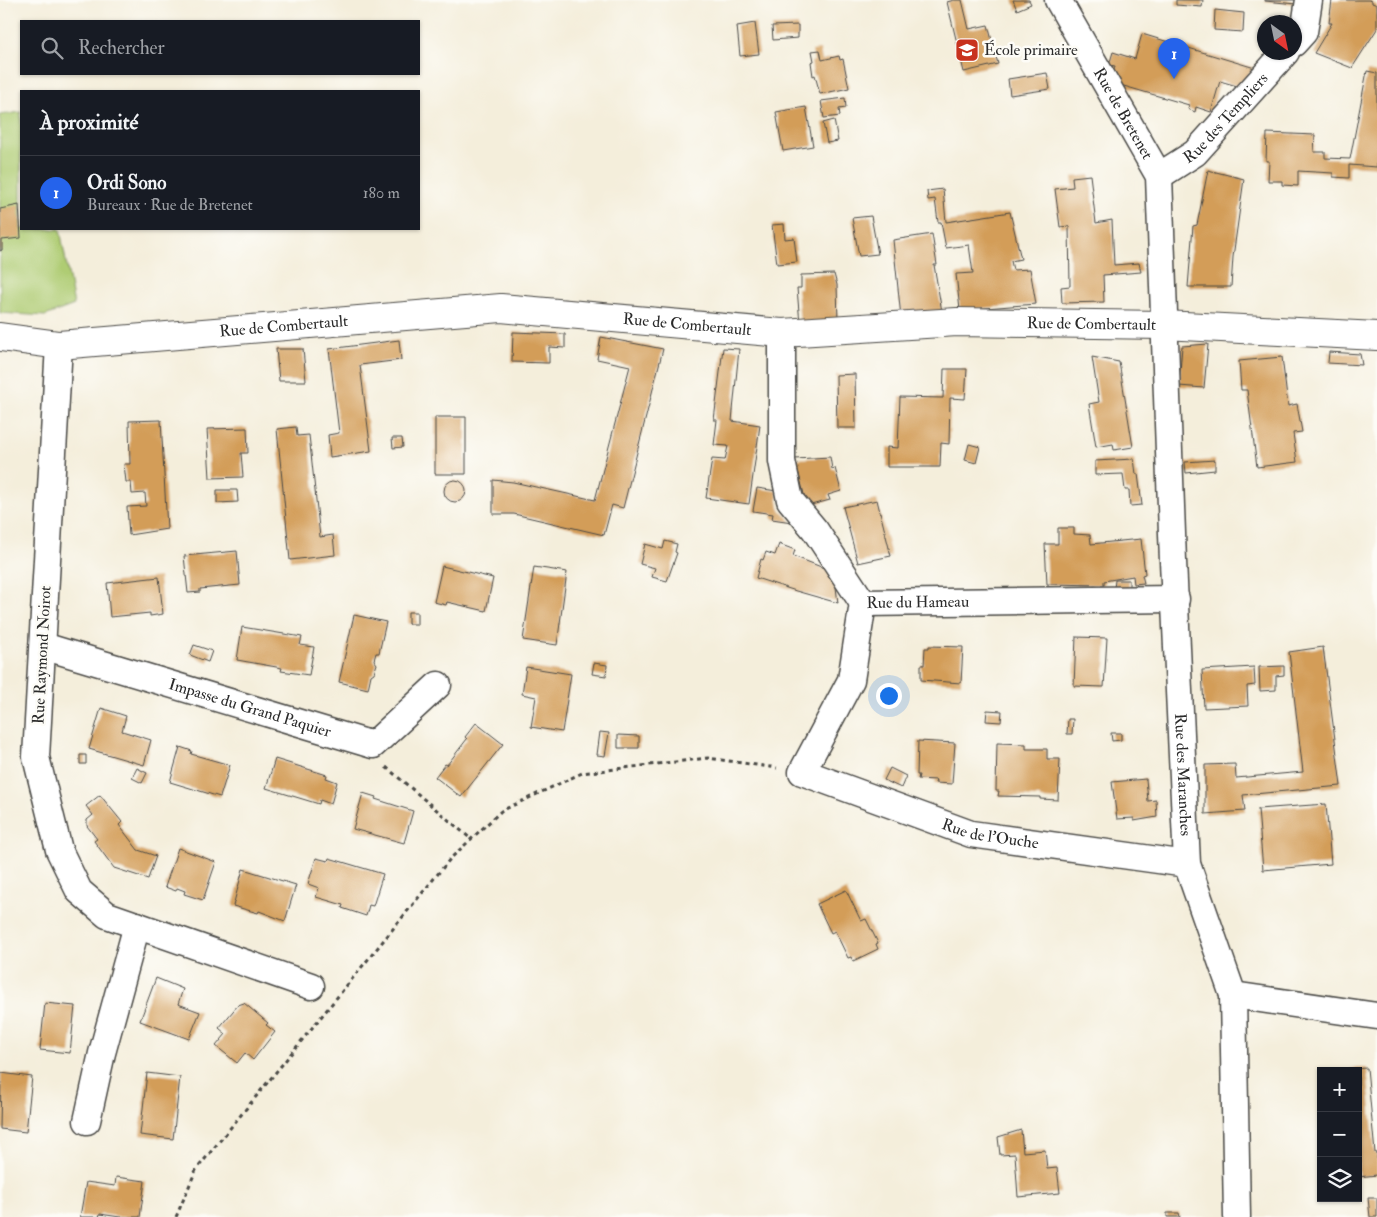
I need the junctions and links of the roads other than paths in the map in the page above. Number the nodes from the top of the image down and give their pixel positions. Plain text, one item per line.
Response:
1 (1058, 0) edge
2 (1309, 0) edge
3 (1302, 34) edge
4 (1279, 60) edge
5 (1159, 176) junction
6 (1164, 325) junction
7 (782, 333) junction
8 (1377, 336) edge
9 (0, 337) edge
10 (59, 344) junction
11 (1176, 599) junction
12 (864, 603) junction
13 (43, 646) junction
14 (438, 685) dead end
15 (1187, 864) junction
16 (137, 925) junction
17 (311, 986) dead end
18 (1233, 995) junction
19 (1377, 1016) edge
20 (87, 1121) dead end
21 (1237, 1217) edge

1 - 5 street, Rue de Bretenet
2 - 3 street
4 - 5 street, Rue des Templiers
5 - 6 street, Rue des Maranches
6 - 7 street, Rue de Combertault
6 - 8 street, Rue de Combertault
6 - 11 street, Rue des Maranches
7 - 10 street, Rue de Combertault
7 - 12 street, Rue du Hameau
9 - 10 street, Rue de Combertault
10 - 13 street, Rue Raymond Noirot
11 - 12 street, Rue du Hameau
11 - 15 street, Rue des Maranches
12 - 15 street, Rue de l'Ouche
13 - 14 street, Impasse du Grand Paquier
13 - 16 street, Rue Raymond Noirot
15 - 18 street, Rue des Maranches
16 - 17 street, Rue Raymond Noirot
16 - 20 street
18 - 19 street
18 - 21 street, Rue des Maranches

